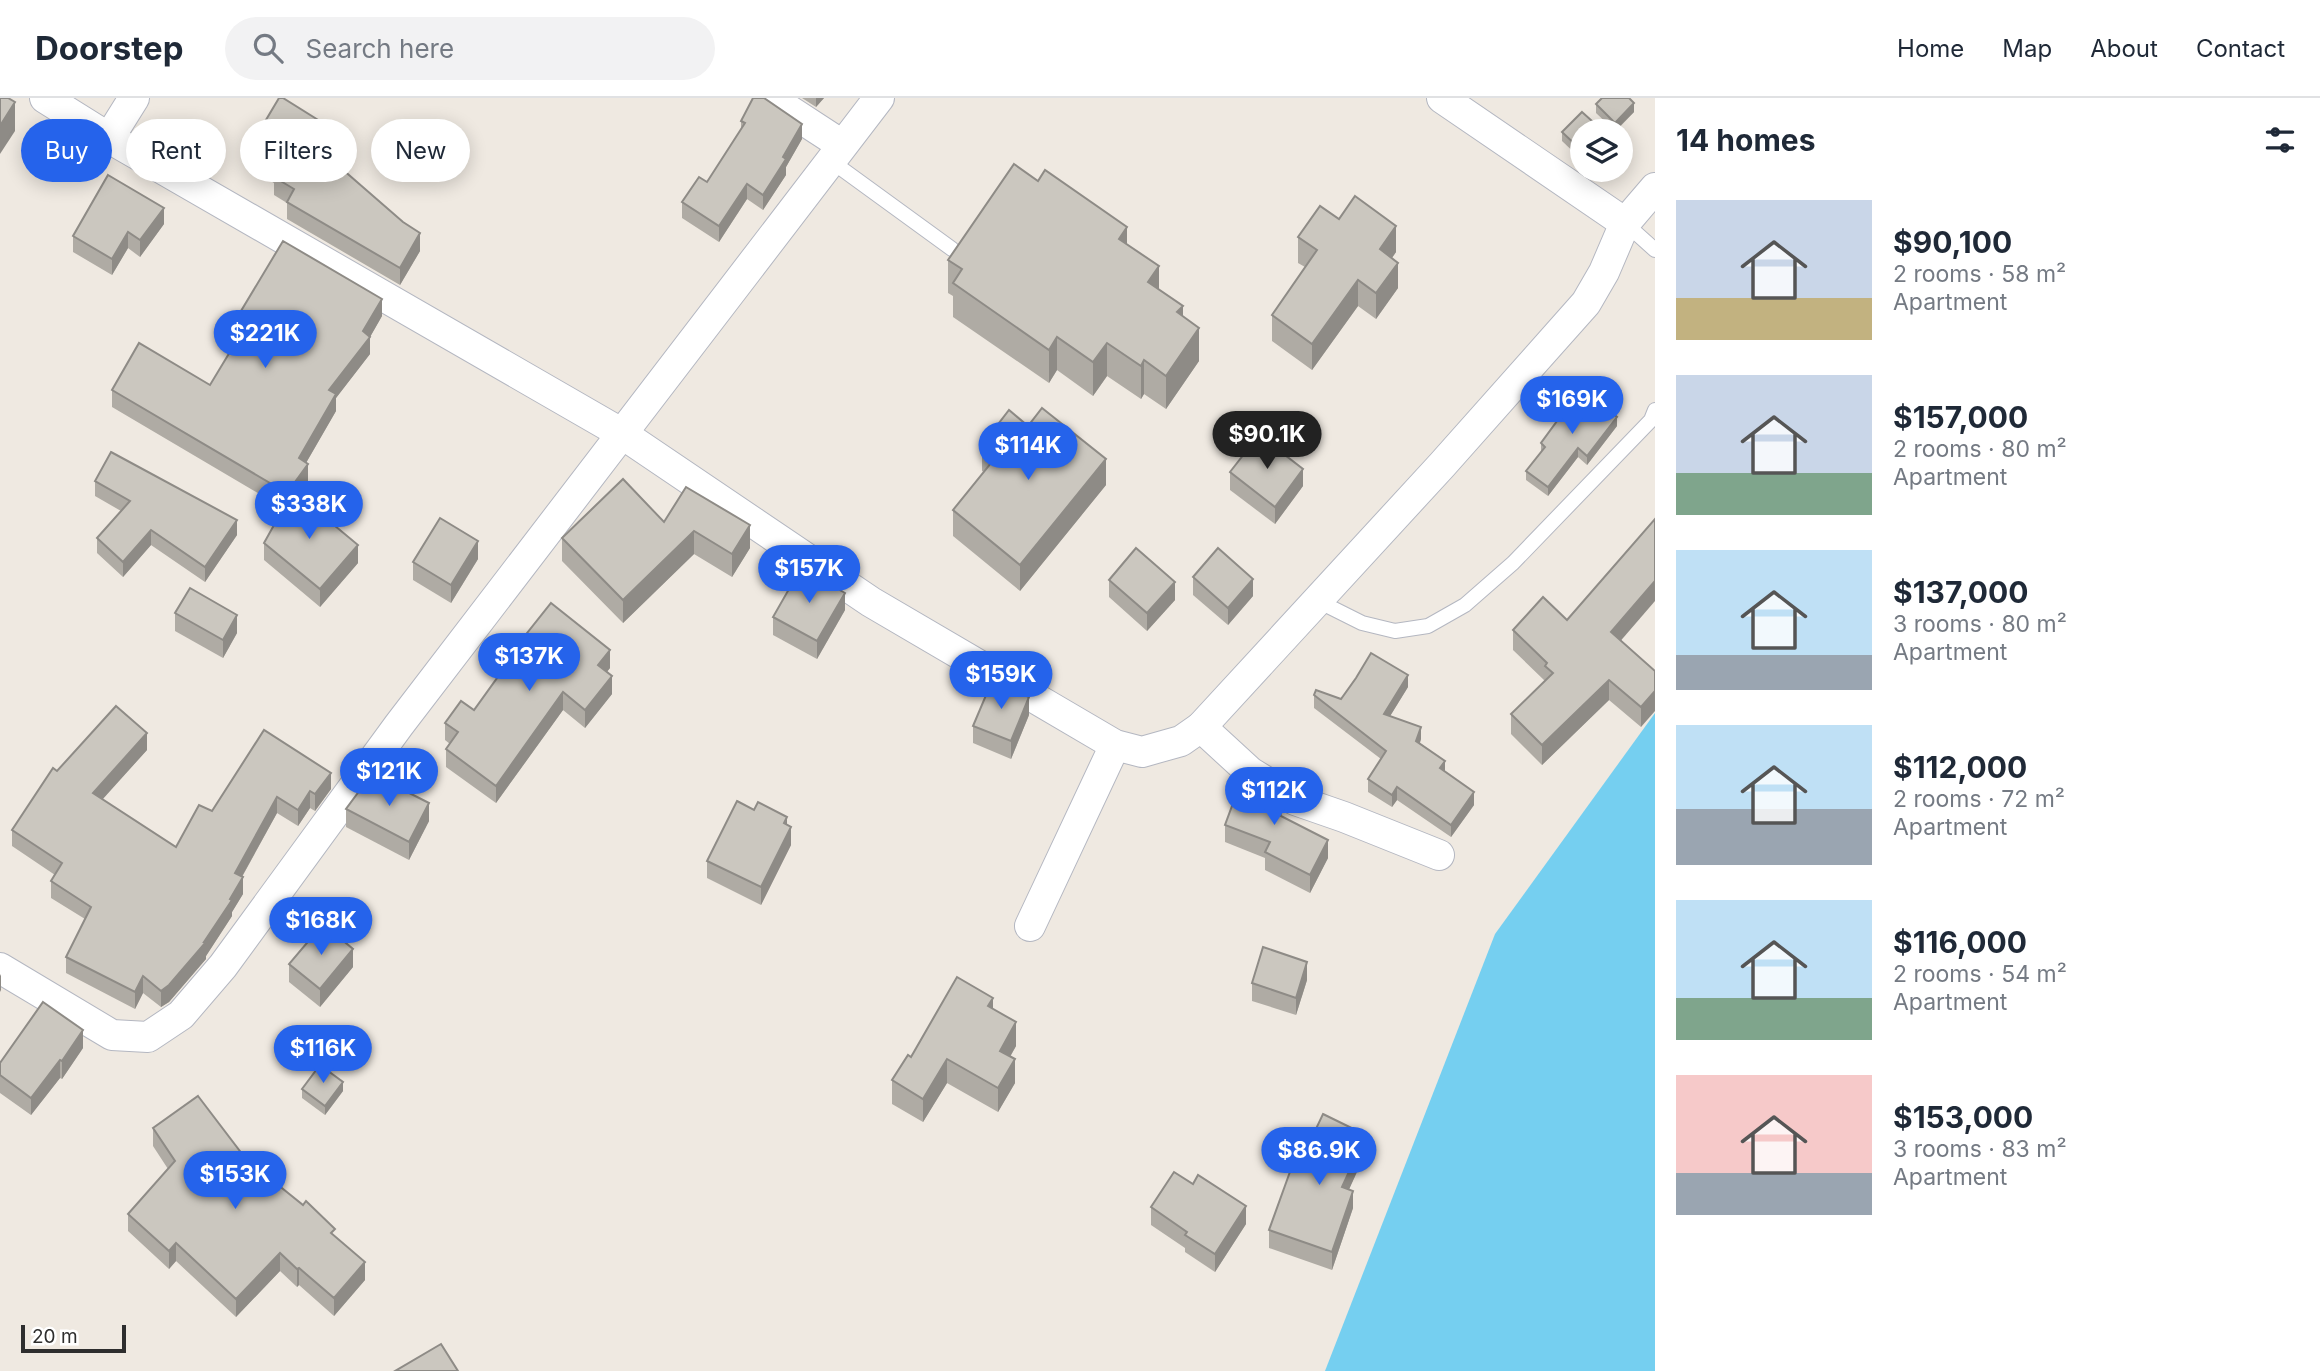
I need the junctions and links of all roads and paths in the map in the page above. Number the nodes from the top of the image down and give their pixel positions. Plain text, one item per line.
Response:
1 (45, 98) edge
2 (134, 98) edge
3 (770, 98) edge
4 (879, 98) edge
5 (1442, 98) edge
6 (79, 119) edge
7 (112, 133) edge
8 (112, 140) edge
9 (836, 153) junction
10 (1655, 188) edge
11 (1625, 222) junction
12 (952, 249) edge
13 (1655, 250) edge
14 (1655, 410) edge
15 (621, 433) junction
16 (1318, 601) junction
17 (1201, 727) junction
18 (1115, 745) junction
19 (1439, 855) dead end
20 (1030, 926) dead end
21 (0, 968) edge

1 - 6 street
2 - 7 street
3 - 9 street
4 - 9 street
5 - 11 street
8 - 15 street
9 - 12 lane
9 - 15 street
10 - 11 street
11 - 13 lane
11 - 16 street
14 - 16 lane
15 - 18 street
15 - 21 street
16 - 17 street
17 - 18 street
17 - 19 street
18 - 20 street

